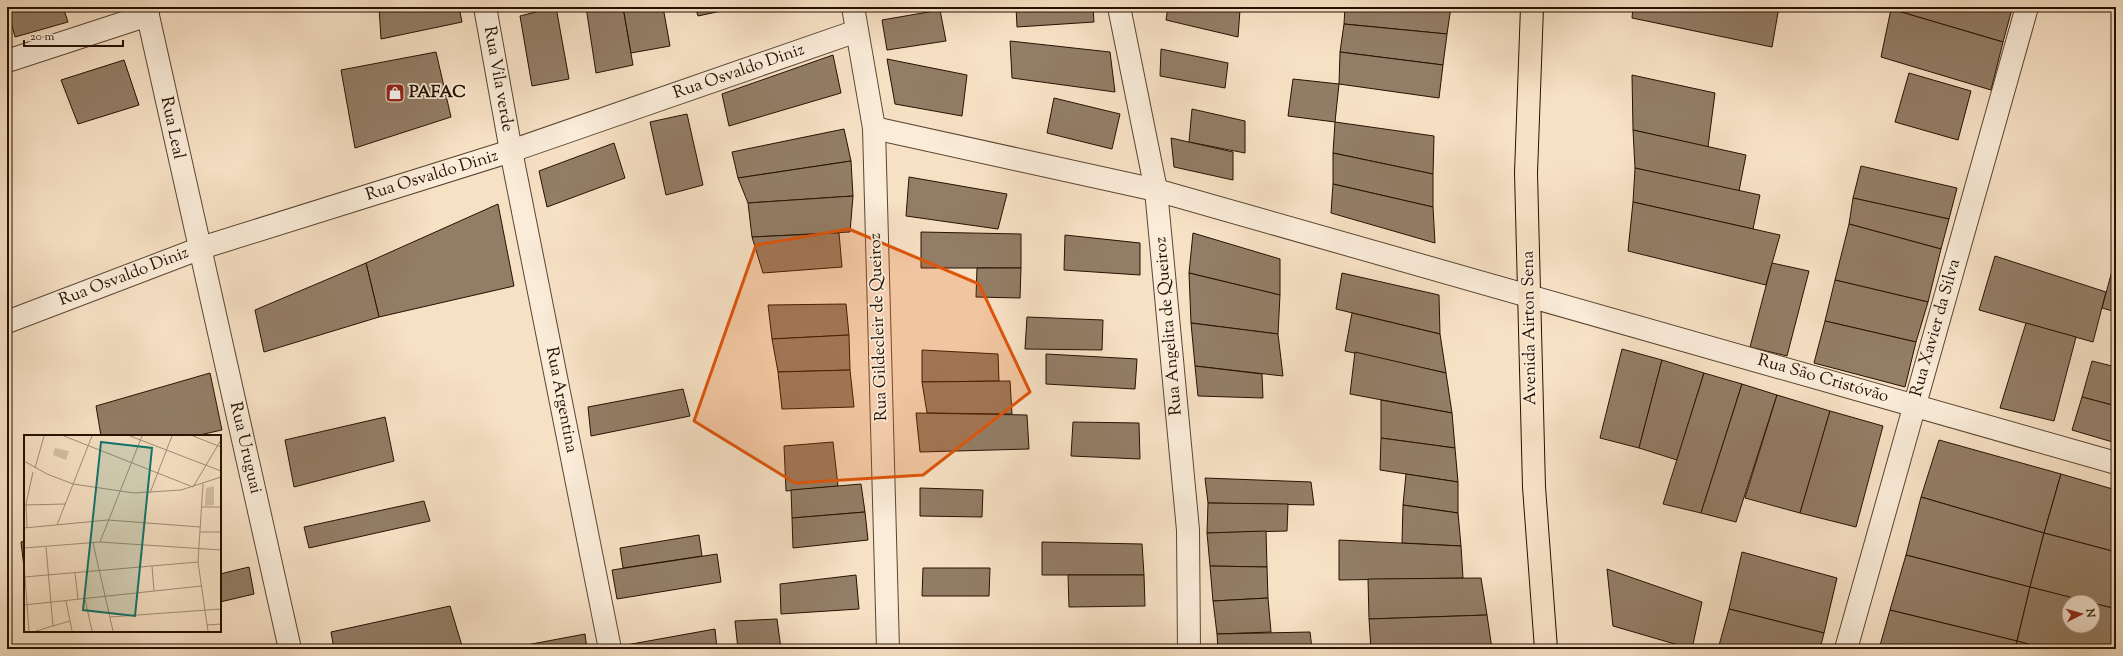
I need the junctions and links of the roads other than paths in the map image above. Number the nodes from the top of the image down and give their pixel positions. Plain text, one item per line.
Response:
1 (485, 7) edge
2 (853, 7) edge
3 (1119, 7) edge
4 (1532, 7) edge
5 (2027, 7) edge
6 (147, 11) edge
7 (857, 31) junction
8 (7, 61) edge
9 (874, 128) junction
10 (511, 151) junction
11 (1156, 190) junction
12 (200, 248) junction
13 (1530, 297) junction
14 (7, 322) edge
15 (1915, 405) junction
16 (2116, 463) edge
17 (290, 649) edge
18 (610, 649) edge
19 (888, 649) edge
20 (1189, 649) edge
21 (1546, 649) edge
22 (1846, 649) edge

1 - 10 street, Rua Vila verde
2 - 7 street, Rua Gildecleir de Queiroz
3 - 11 street, Rua Angelita de Queiroz
4 - 13 main road, Avenida Airton Sena
5 - 15 street, Rua Xavier da Silva
6 - 8 street
6 - 12 street, Rua Leal
7 - 9 street, Rua Gildecleir de Queiroz
7 - 10 street, Rua Osvaldo Diniz
9 - 11 street, Rua São Cristóvão
9 - 19 street, Rua Gildecleir de Queiroz
10 - 12 street, Rua Osvaldo Diniz
10 - 18 street, Rua Argentina
11 - 13 street, Rua São Cristóvão
11 - 20 street, Rua Angelita de Queiroz
12 - 14 street, Rua Osvaldo Diniz
12 - 17 street, Rua Uruguai
13 - 15 street, Rua São Cristóvão
13 - 21 main road, Avenida Airton Sena
15 - 16 street, Rua São Cristóvão
15 - 22 street, Rua Xavier da Silva

